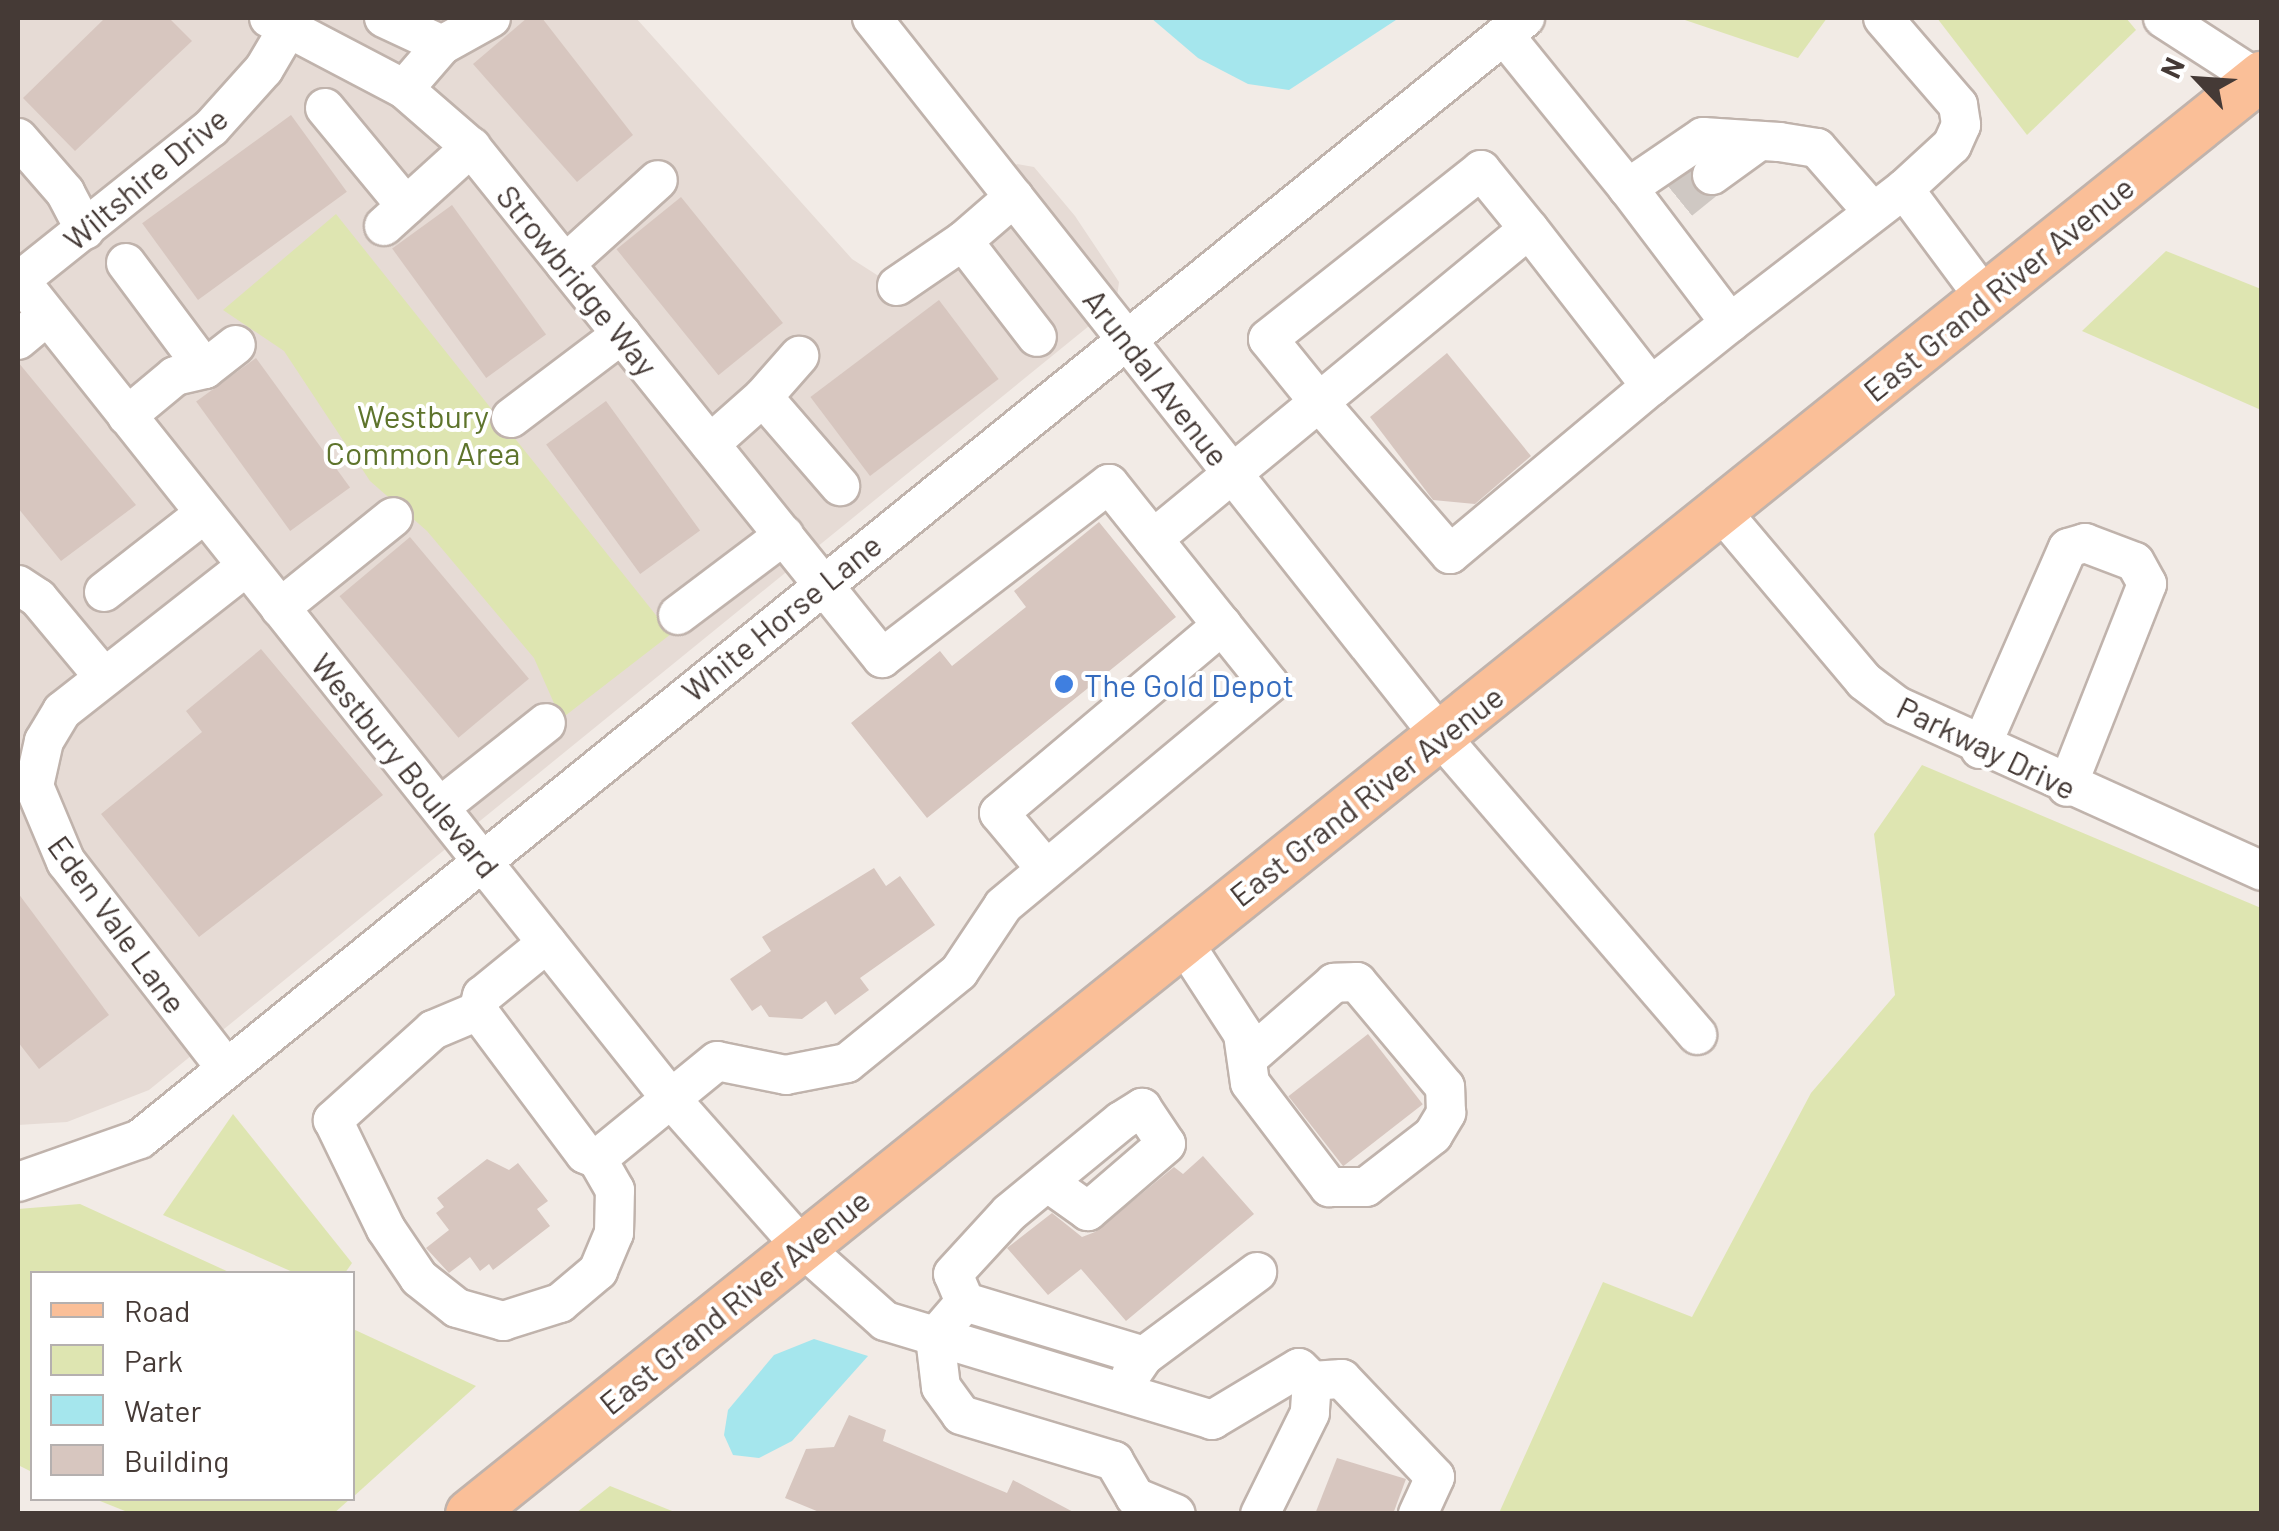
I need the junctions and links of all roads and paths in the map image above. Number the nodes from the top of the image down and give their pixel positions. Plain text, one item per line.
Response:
1 (384, 18) edge
2 (490, 18) edge
3 (872, 18) edge
4 (1883, 18) edge
5 (2163, 18) edge
6 (284, 21) edge
7 (1514, 26) edge
8 (442, 45) junction
9 (2260, 79) edge
10 (404, 89) junction
11 (325, 108) dead end
12 (18, 138) edge
13 (1759, 141) junction
14 (471, 147) junction
15 (1712, 175) tunnel mouth
16 (658, 180) dead end
17 (1628, 188) junction
18 (1904, 189) junction
19 (1014, 197) junction
20 (1874, 212) junction
21 (1529, 229) junction
22 (84, 230) junction
23 (963, 241) junction
24 (126, 264) dead end
25 (565, 264) junction
26 (18, 280) edge
27 (898, 286) dead end
28 (1985, 298) junction
29 (47, 316) junction
30 (1730, 323) junction
31 (622, 334) junction
32 (1037, 337) dead end
33 (1126, 339) junction
34 (18, 340) edge
35 (236, 346) dead end
36 (799, 356) dead end
37 (205, 368) junction
38 (1651, 386) junction
39 (763, 397) junction
40 (1319, 402) junction
41 (127, 416) junction
42 (512, 418) dead end
43 (710, 444) junction
44 (1233, 473) junction
45 (840, 486) dead end
46 (1721, 512) junction
47 (205, 513) junction
48 (393, 517) dead end
49 (784, 535) junction
50 (1153, 539) junction
51 (248, 566) junction
52 (822, 584) junction
53 (18, 586) edge
54 (104, 592) dead end
55 (280, 608) junction
56 (678, 616) dead end
57 (1222, 625) junction
58 (103, 676) junction
59 (546, 723) dead end
60 (1441, 737) junction
61 (1980, 749) junction
62 (2066, 787) junction
63 (440, 808) junction
64 (31, 821) edge
65 (481, 859) junction
66 (1046, 870) junction
67 (2262, 871) edge
68 (1182, 940) junction
69 (547, 943) junction
70 (478, 1011) junction
71 (1697, 1036) dead end
72 (1248, 1058) junction
73 (226, 1068) junction
74 (672, 1100) junction
75 (603, 1156) junction
76 (18, 1182) edge
77 (1047, 1182) dead end
78 (802, 1247) junction
79 (1257, 1272) dead end
80 (965, 1302) junction
81 (935, 1337) junction
82 (1144, 1356) junction
83 (1312, 1381) junction
84 (1118, 1393) junction
85 (1131, 1505) edge
86 (470, 1514) edge
87 (1176, 1514) edge
88 (1260, 1514) edge
89 (1418, 1514) edge

1 - 8 street
2 - 8 street
3 - 19 street, Arundal Avenue
4 - 18 street
5 - 9 street
6 - 10 street, Strowbridge Way
6 - 22 street, Wiltshire Drive
7 - 17 street
7 - 33 street, White Horse Lane
8 - 10 street
9 - 28 main road, East Grand River Avenue
10 - 14 street, Strowbridge Way
11 - 14 street
12 - 22 street
13 - 15 street
13 - 17 street
13 - 20 street
14 - 25 street, Strowbridge Way
16 - 25 street
17 - 30 street
18 - 20 street
18 - 28 street
19 - 23 street
19 - 33 street, Arundal Avenue
20 - 30 street
21 - 38 street
21 - 40 street
21 - 40 street
22 - 26 street, Wiltshire Drive
23 - 27 street
23 - 32 street
24 - 37 street
25 - 31 street, Strowbridge Way
26 - 29 street, Westbury Boulevard
28 - 46 main road, East Grand River Avenue
29 - 34 street
29 - 41 street, Westbury Boulevard
30 - 38 street
31 - 42 street
31 - 43 street, Strowbridge Way
33 - 44 street, Arundal Avenue
33 - 52 street, White Horse Lane
35 - 37 street
36 - 39 street
37 - 41 street
38 - 40 street
39 - 43 street
39 - 45 street
40 - 44 street
41 - 47 street, Westbury Boulevard
43 - 49 street, Strowbridge Way
44 - 50 street
44 - 60 street, Arundal Avenue
46 - 60 main road, East Grand River Avenue
46 - 61 street, Parkway Drive
47 - 51 street, Westbury Boulevard
47 - 54 street
48 - 55 street
49 - 52 street, Strowbridge Way
49 - 56 street
50 - 52 street, Strowbridge Way
50 - 57 street
51 - 55 street, Westbury Boulevard
51 - 58 street, Eden Vale Lane
52 - 65 street, White Horse Lane
53 - 58 street
55 - 63 street, Westbury Boulevard
57 - 66 street
57 - 66 street
58 - 64 street, Eden Vale Lane
59 - 63 street
60 - 68 main road, East Grand River Avenue
60 - 71 street, Arundal Avenue
61 - 62 street, Parkway Drive
61 - 62 street
62 - 67 street, Parkway Drive
63 - 65 street, Westbury Boulevard
64 - 73 street, Eden Vale Lane
65 - 69 street, Westbury Boulevard
65 - 73 street, White Horse Lane
66 - 74 street
68 - 72 street
68 - 78 main road, East Grand River Avenue
69 - 70 street
69 - 74 street, Westbury Boulevard
70 - 75 street
70 - 75 street
72 - 72 street
73 - 76 street, White Horse Lane
74 - 75 street
74 - 78 street, Westbury Boulevard
77 - 80 street
78 - 81 street, Westbury Boulevard
78 - 86 main road, East Grand River Avenue
79 - 82 street
80 - 81 street
80 - 82 street
81 - 84 street, Westbury Boulevard
81 - 85 street
82 - 84 street
83 - 84 street, Westbury Boulevard
83 - 88 street
83 - 89 street
85 - 87 street

